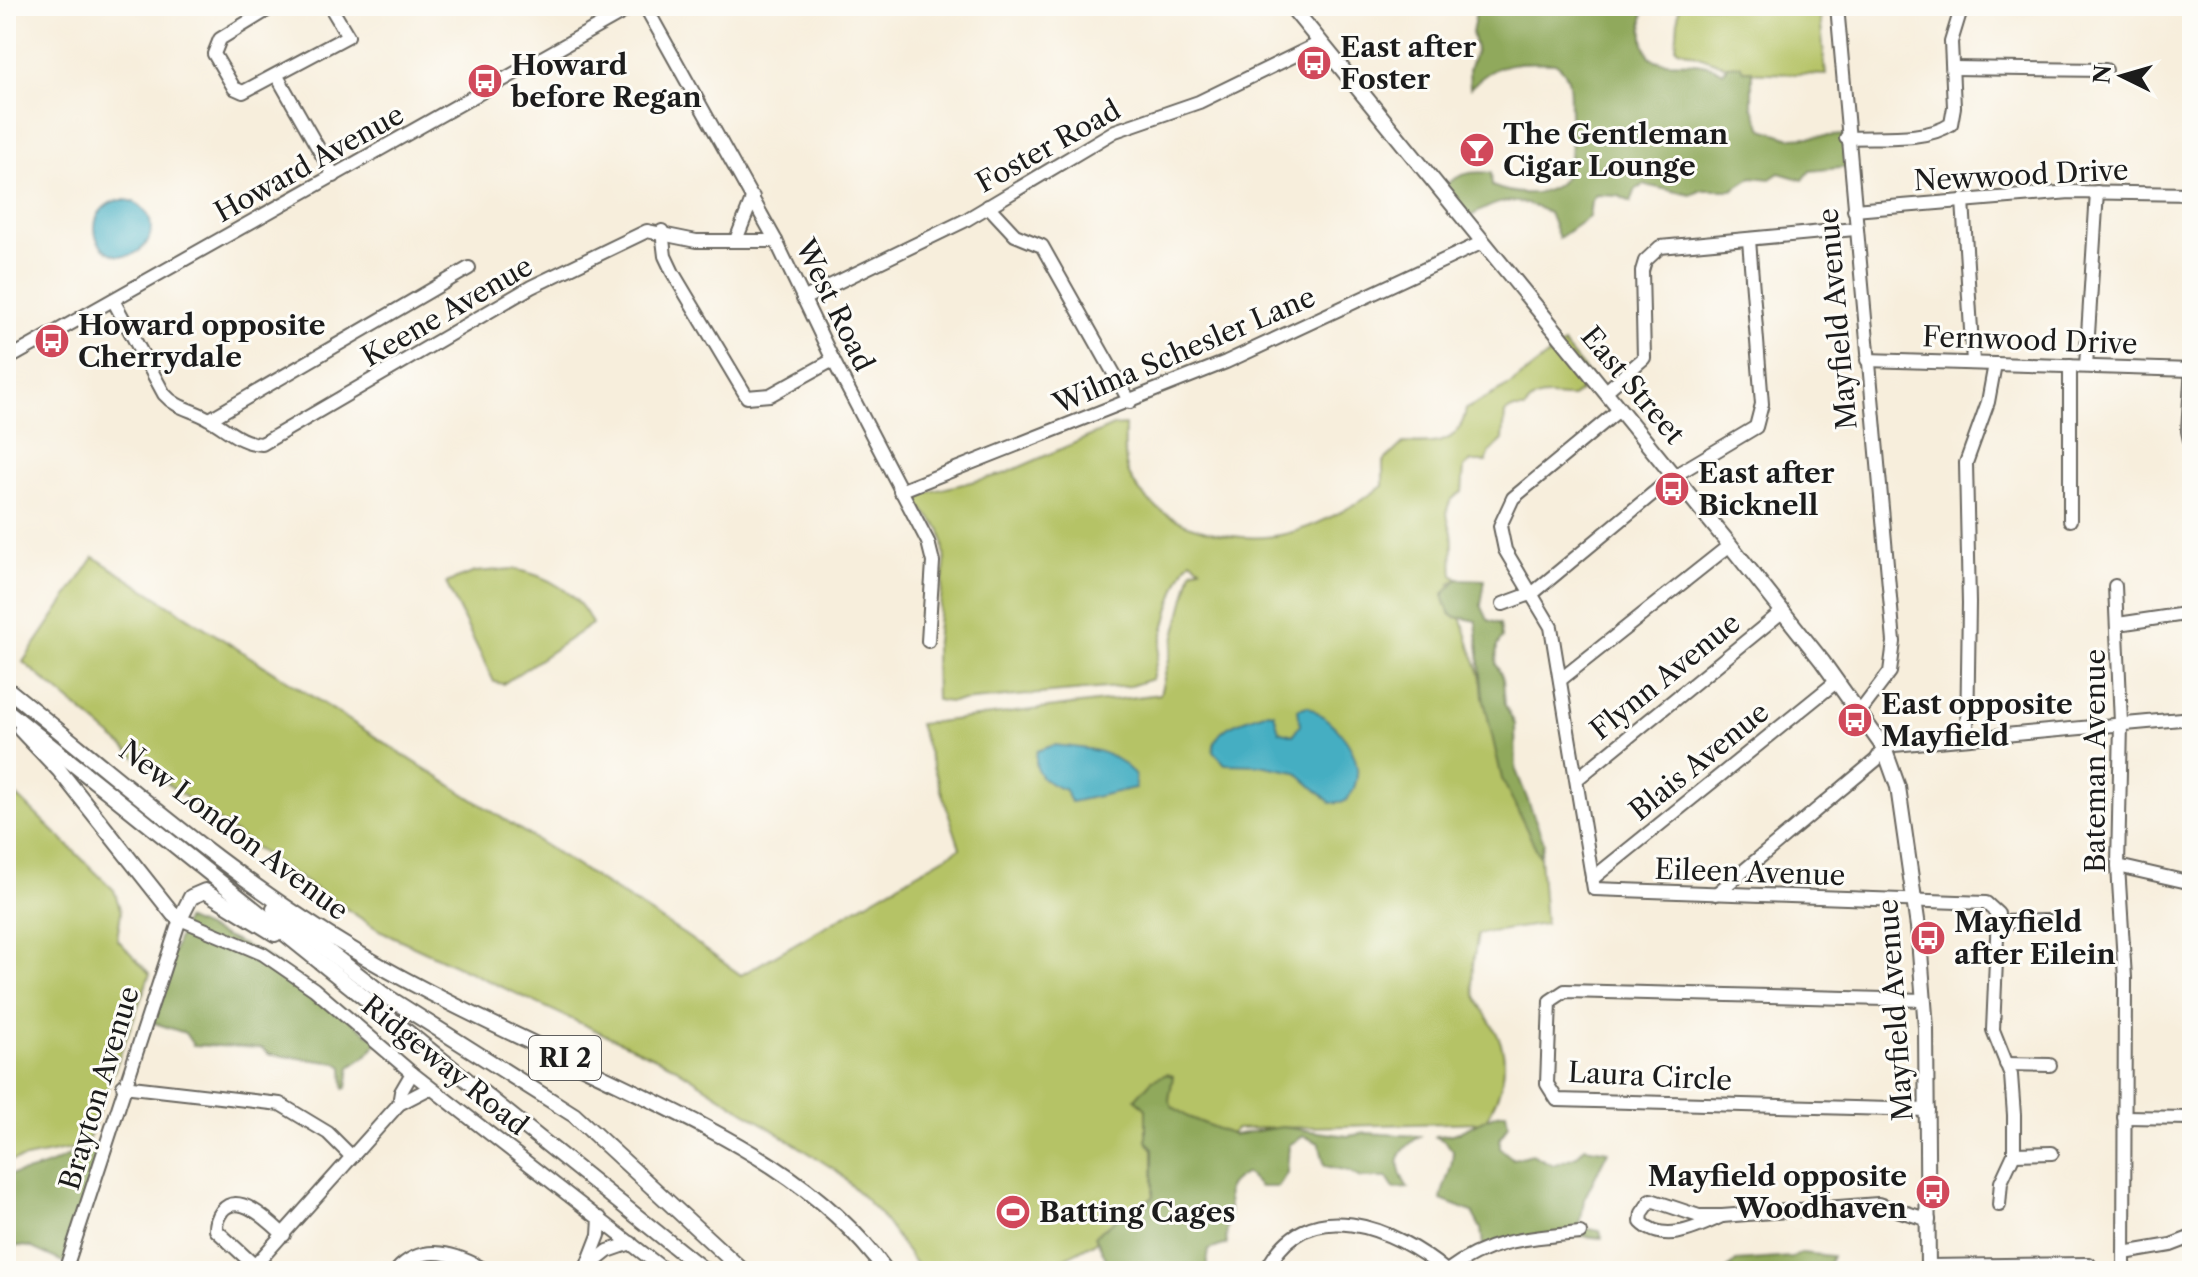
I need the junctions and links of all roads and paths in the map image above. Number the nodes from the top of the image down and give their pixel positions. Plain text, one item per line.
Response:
1 (274, 6) edge
2 (330, 6) edge
3 (609, 6) edge
4 (634, 6) edge
5 (645, 6) edge
6 (1291, 6) edge
7 (1837, 6) edge
8 (1962, 6) edge
9 (608, 21) junction
10 (1320, 43) junction
11 (1953, 68) junction
12 (2106, 70) dead end
13 (277, 76) junction
14 (1846, 138) junction
15 (334, 176) junction
16 (2097, 192) junction
17 (2192, 194) edge
18 (753, 197) junction
19 (1963, 200) junction
20 (988, 206) junction
21 (1854, 210) junction
22 (1855, 229) junction
23 (662, 231) junction
24 (736, 240) junction
25 (1749, 240) junction
26 (776, 241) junction
27 (1483, 242) junction
28 (469, 268) dead end
29 (803, 299) junction
30 (113, 300) junction
31 (6, 360) edge
32 (833, 360) junction
33 (1867, 360) junction
34 (1973, 362) junction
35 (1995, 364) junction
36 (2070, 366) junction
37 (2086, 366) junction
38 (2192, 368) edge
39 (1605, 392) junction
40 (1130, 402) junction
41 (1619, 410) junction
42 (210, 419) junction
43 (2192, 450) edge
44 (1674, 476) junction
45 (900, 491) junction
46 (2070, 520) dead end
47 (1730, 545) junction
48 (2115, 586) dead end
49 (1533, 593) junction
50 (1503, 604) dead end
51 (1783, 611) junction
52 (2192, 613) edge
53 (2118, 624) junction
54 (928, 641) dead end
55 (1560, 680) junction
56 (1837, 681) junction
57 (6, 688) edge
58 (6, 712) edge
59 (1859, 713) junction
60 (2192, 718) edge
61 (2121, 723) junction
62 (1967, 738) junction
63 (1884, 748) junction
64 (1577, 779) junction
65 (227, 865) junction
66 (2118, 866) junction
67 (1592, 879) junction
68 (2192, 883) edge
69 (1716, 894) junction
70 (1915, 903) junction
71 (180, 919) junction
72 (2049, 921) dead end
73 (1996, 922) junction
74 (320, 962) junction
75 (1924, 1000) junction
76 (2006, 1064) junction
77 (2050, 1065) dead end
78 (412, 1073) junction
79 (123, 1086) junction
80 (430, 1088) junction
81 (399, 1104) junction
82 (1928, 1110) junction
83 (2124, 1117) junction
84 (2192, 1118) edge
85 (2052, 1153) dead end
86 (2014, 1154) junction
87 (351, 1156) junction
88 (1999, 1205) dead end
89 (1722, 1216) junction
90 (600, 1218) junction
91 (1929, 1220) junction
92 (1580, 1233) dead end
93 (284, 1235) junction
94 (2192, 1237) edge
95 (631, 1243) junction
96 (2124, 1253) junction
97 (2089, 1264) dead end
98 (253, 1268) edge
99 (2025, 1268) edge
100 (1928, 1269) edge
101 (586, 1270) edge
102 (65, 1271) edge
103 (396, 1271) edge
104 (487, 1271) edge
105 (666, 1271) edge
106 (705, 1271) edge
107 (743, 1271) edge
108 (886, 1271) edge
109 (1266, 1271) edge
110 (1447, 1271) edge
111 (2124, 1271) edge

1 - 13 street
2 - 13 street
3 - 9 street
4 - 9 street, Howard Avenue
5 - 18 street, West Road
6 - 10 main road, East Street
7 - 14 street, Mayfield Avenue
8 - 11 street
9 - 15 street, Howard Avenue
10 - 20 street, Foster Road
10 - 27 main road, East Street
11 - 12 street
11 - 14 street
13 - 15 street
14 - 21 street, Mayfield Avenue
15 - 30 street, Howard Avenue
16 - 17 street, Newwood Drive
16 - 19 street, Newwood Drive
16 - 37 street
18 - 24 street
18 - 26 street, West Road
19 - 21 street, Newwood Drive
19 - 34 street
20 - 29 street, Foster Road
20 - 40 street
21 - 22 street, Mayfield Avenue
22 - 25 street
22 - 33 street, Mayfield Avenue
23 - 24 street, Keene Avenue
23 - 32 street
23 - 42 street, Keene Avenue
24 - 26 street, Keene Avenue
25 - 39 street
25 - 44 street
26 - 29 street, West Road
27 - 39 main road, East Street
27 - 40 street, Wilma Schesler Lane
28 - 42 street
29 - 32 street, West Road
30 - 31 street, Howard Avenue
30 - 42 street, Keene Avenue
32 - 45 street, West Road
33 - 34 street, Fernwood Drive
33 - 59 street, Mayfield Avenue
34 - 35 street, Fernwood Drive
35 - 36 street, Fernwood Drive
35 - 62 street
36 - 37 street, Fernwood Drive
36 - 46 street
37 - 38 street, Fernwood Drive
38 - 43 street
39 - 41 main road, East Street
40 - 45 street, Wilma Schesler Lane
41 - 44 main road, East Street
41 - 49 street
44 - 47 main road, East Street
44 - 49 street
45 - 54 street, West Road
47 - 51 main road, East Street
47 - 55 street
48 - 53 street, Bateman Avenue
49 - 50 street
49 - 55 street
51 - 56 main road, East Street
51 - 64 street, Flynn Avenue
52 - 53 street
53 - 61 street, Bateman Avenue
55 - 64 street
56 - 59 main road, East Street
56 - 67 street, Blais Avenue
57 - 65 main road, New London Avenue / RI 2
58 - 71 main road
58 - 74 main road, New London Avenue / RI 2
59 - 63 main road, East Street
60 - 61 street
61 - 62 street
61 - 66 street, Bateman Avenue
62 - 63 street
63 - 69 street
63 - 70 main road, Mayfield Avenue
64 - 67 street
65 - 107 main road
65 - 108 main road, New London Avenue / RI 2
66 - 68 street
66 - 83 street, Bateman Avenue
67 - 69 street, Eileen Avenue
69 - 70 street, Eileen Avenue
70 - 73 street, Eileen Avenue
70 - 75 main road, Mayfield Avenue
71 - 74 main road
71 - 78 street, Ridgeway Road
71 - 79 street, Brayton Avenue
72 - 73 street
73 - 76 street
74 - 106 main road, New London Avenue / RI 2
75 - 82 main road, Mayfield Avenue
75 - 82 street, Laura Circle
76 - 77 street
76 - 86 street
78 - 80 street, Ridgeway Road
78 - 81 street
79 - 87 street
79 - 102 street, Brayton Avenue
80 - 81 street
80 - 90 street, Ridgeway Road
81 - 87 street
82 - 91 main road, Mayfield Avenue
83 - 84 street
83 - 96 street, Bateman Avenue
85 - 86 street
86 - 88 street
87 - 93 street
89 - 89 street
89 - 91 street
90 - 95 street, Ridgeway Road
90 - 101 street
91 - 100 main road, Mayfield Avenue
92 - 110 street
93 - 98 street
93 - 98 street
94 - 96 street
95 - 101 street
95 - 105 street, Ridgeway Road
96 - 111 street, Bateman Avenue
97 - 99 street
99 - 100 street
103 - 104 street
109 - 110 street

